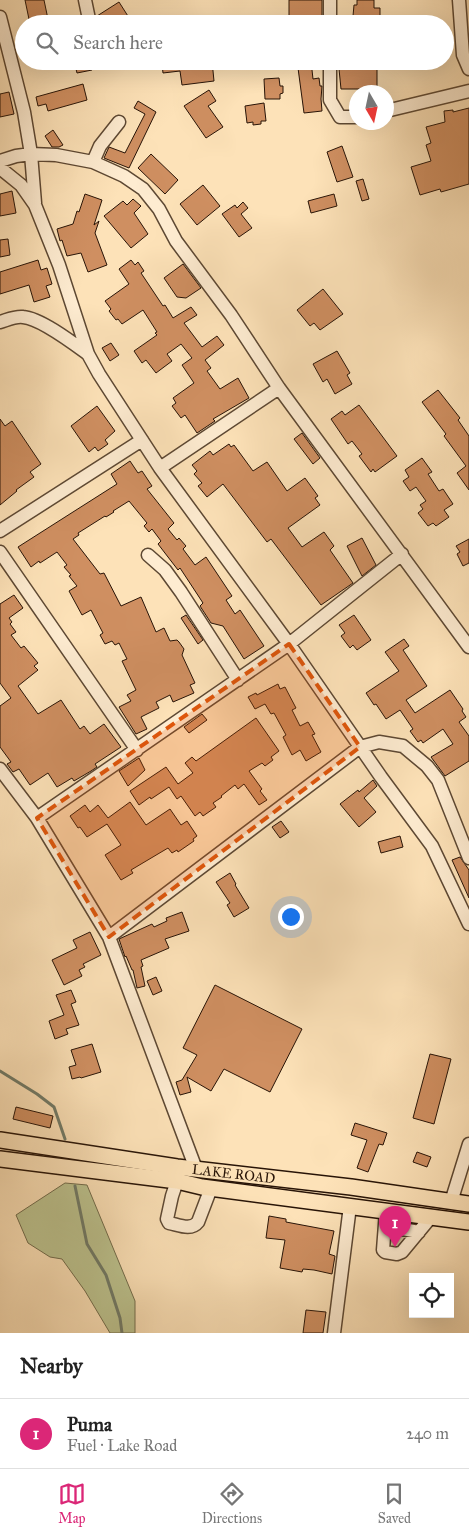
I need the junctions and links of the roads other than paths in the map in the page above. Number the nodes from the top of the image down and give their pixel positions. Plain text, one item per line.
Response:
1 (85, 0) edge
2 (330, 0) edge
3 (459, 0) edge
4 (88, 15) edge
5 (330, 15) edge
6 (0, 17) edge
7 (469, 69) edge
8 (330, 70) edge
9 (469, 91) edge
10 (394, 109) edge
11 (349, 117) edge
12 (119, 122) dead end
13 (31, 154) junction
14 (0, 161) edge
15 (93, 162) junction
16 (0, 168) edge
17 (35, 205) junction
18 (0, 322) edge
19 (88, 354) junction
20 (279, 388) junction
21 (142, 440) junction
22 (160, 468) junction
23 (0, 531) edge
24 (0, 552) edge
25 (402, 554) junction
26 (148, 555) dead end
27 (289, 644) junction
28 (469, 646) edge
29 (238, 680) junction
30 (360, 747) junction
31 (137, 750) junction
32 (0, 769) edge
33 (38, 818) junction
34 (469, 858) edge
35 (469, 924) edge
36 (108, 937) junction
37 (0, 1140) edge
38 (469, 1144) edge
39 (0, 1160) edge
40 (196, 1170) junction
41 (177, 1182) junction
42 (210, 1188) junction
43 (451, 1202) junction
44 (469, 1204) edge
45 (350, 1206) junction
46 (431, 1217) junction
47 (385, 1219) junction
48 (469, 1222) edge
49 (419, 1232) junction
50 (334, 1333) edge

1 - 4 street
2 - 5 street
3 - 7 street
6 - 13 street
8 - 11 street
9 - 10 street
12 - 15 street
13 - 14 street
13 - 15 street
13 - 17 street
15 - 20 street
16 - 17 street
17 - 19 street
18 - 19 street
19 - 21 street
20 - 22 street
20 - 25 street
21 - 22 street
21 - 23 street
22 - 27 street
24 - 31 street
25 - 27 street
25 - 28 street
26 - 29 street
27 - 29 street
27 - 30 street
29 - 31 street
30 - 34 street
30 - 35 street
30 - 36 street
31 - 33 street
32 - 33 street
33 - 36 street
36 - 40 street
37 - 40 main road, LAKE ROAD
38 - 43 street
39 - 41 main road, LAKE ROAD
40 - 43 main road, LAKE ROAD
41 - 42 main road, LAKE ROAD
41 - 42 street
42 - 45 main road, LAKE ROAD
43 - 44 main road, LAKE ROAD
45 - 47 main road, LAKE ROAD
45 - 50 street
46 - 47 main road, LAKE ROAD
46 - 48 main road, LAKE ROAD
46 - 49 street
47 - 49 street
47 - 49 street

